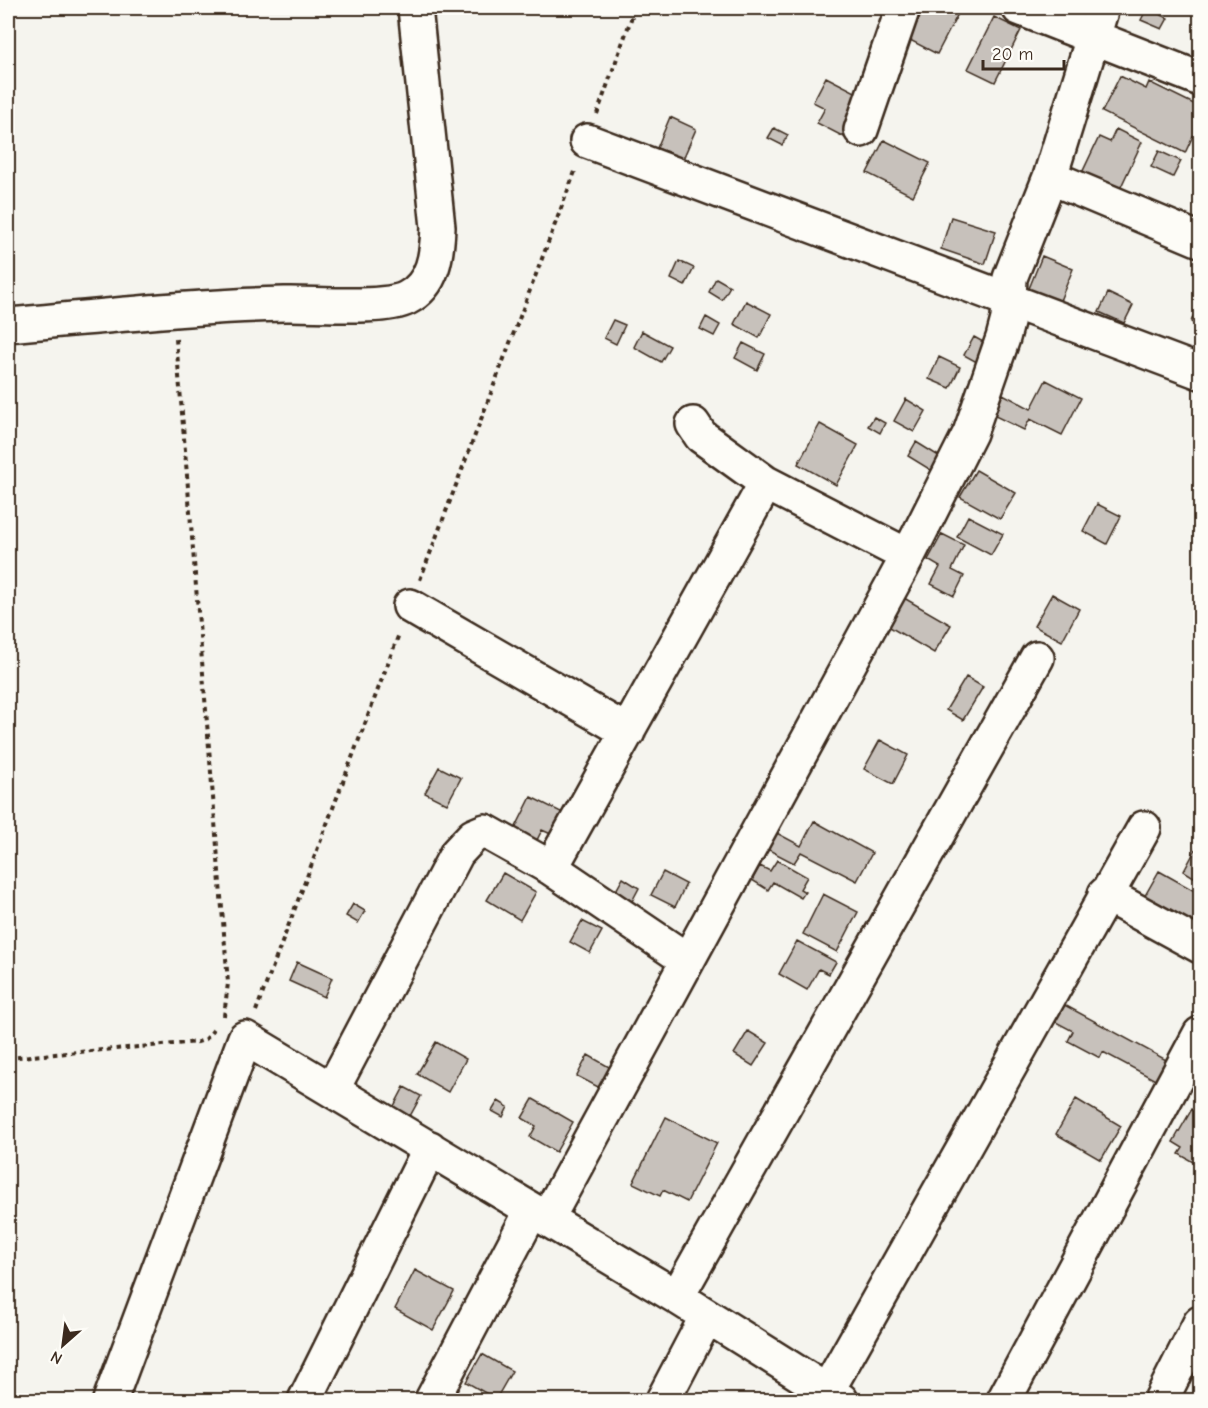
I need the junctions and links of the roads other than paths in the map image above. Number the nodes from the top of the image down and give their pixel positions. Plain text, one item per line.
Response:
1 (415, 8) edge
2 (903, 8) edge
3 (1019, 8) edge
4 (1097, 22) edge
5 (1200, 78) edge
6 (861, 130) dead end
7 (587, 141) road end
8 (1050, 177) junction
9 (1200, 240) edge
10 (1010, 299) junction
11 (8, 325) edge
12 (1200, 372) edge
13 (693, 424) dead end
14 (766, 483) junction
15 (908, 556) junction
16 (410, 606) road end
17 (1037, 658) dead end
18 (628, 732) junction
19 (1144, 828) dead end
20 (551, 868) junction
21 (1106, 894) junction
22 (1200, 946) edge
23 (687, 960) junction
24 (1200, 1034) edge
25 (332, 1090) junction
26 (430, 1148) junction
27 (540, 1214) junction
28 (676, 1297) junction
29 (707, 1316) junction
30 (1200, 1323) edge
31 (830, 1398) edge
32 (110, 1401) edge
33 (305, 1401) edge
34 (432, 1401) edge
35 (663, 1401) edge
36 (1004, 1401) edge
37 (1161, 1401) edge

1 - 11 street
2 - 6 street
3 - 4 street
4 - 5 street
4 - 8 street
7 - 10 street
8 - 9 street
8 - 10 street
10 - 12 street
10 - 15 street
13 - 14 street
14 - 15 street
14 - 18 street
15 - 23 street
16 - 18 street
17 - 28 street
18 - 20 street
19 - 21 street
20 - 23 street
20 - 25 street
21 - 22 street
21 - 31 street
23 - 27 street
24 - 36 street
25 - 26 street
25 - 32 street
26 - 27 street
26 - 33 street
27 - 28 street
27 - 34 street
28 - 29 street
29 - 31 street
29 - 35 street
30 - 37 street

